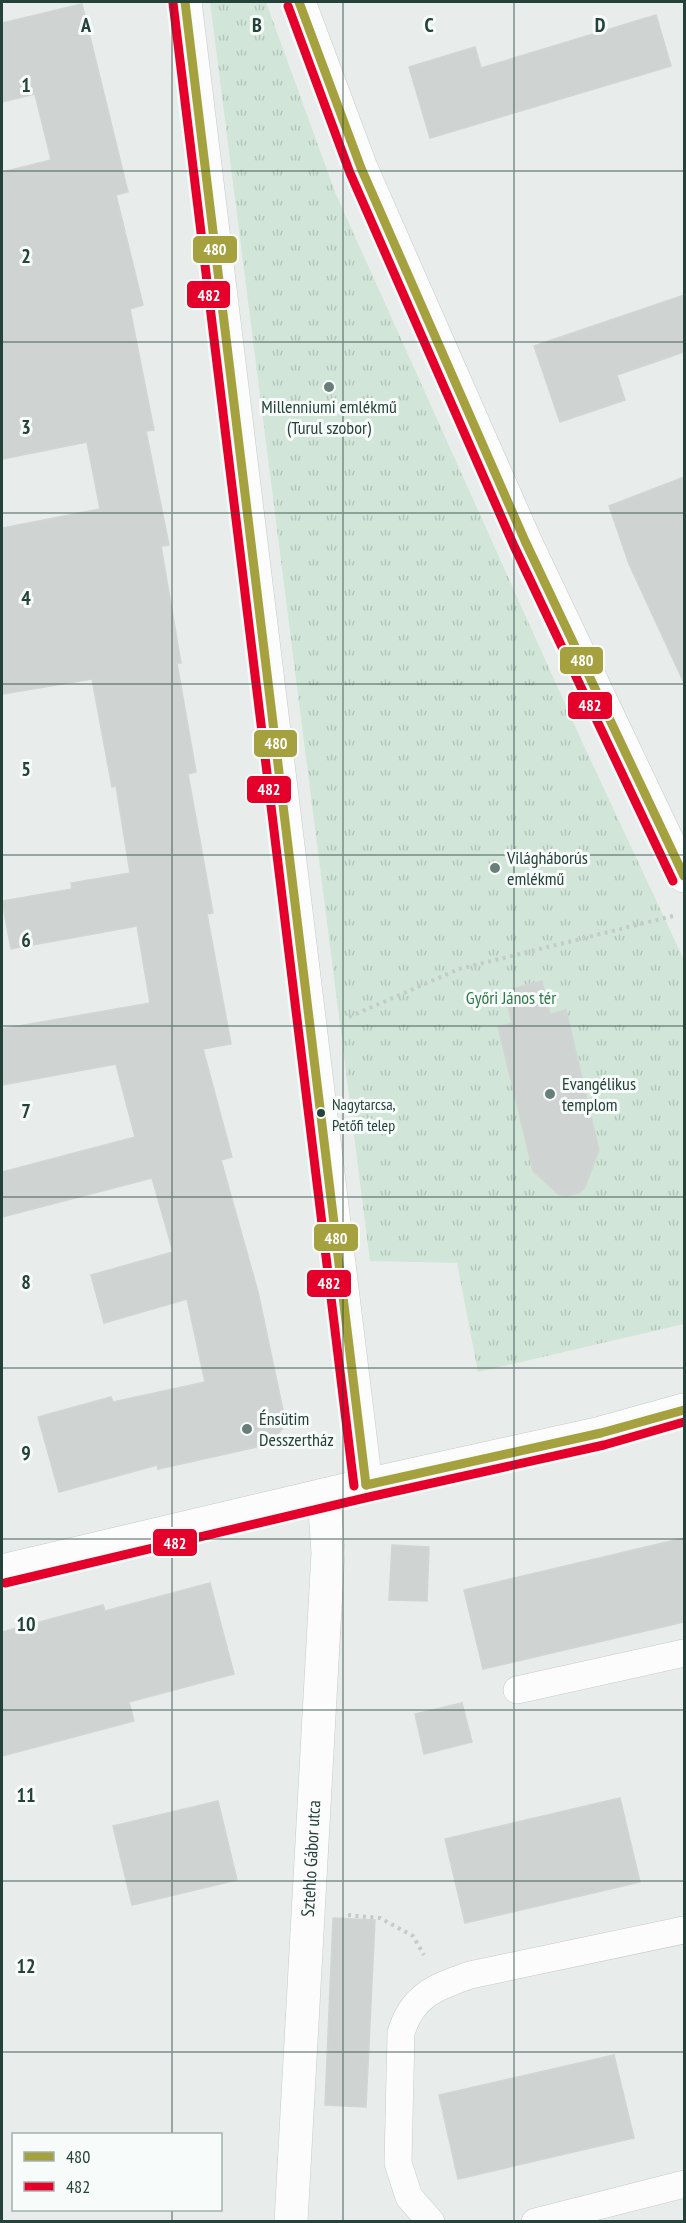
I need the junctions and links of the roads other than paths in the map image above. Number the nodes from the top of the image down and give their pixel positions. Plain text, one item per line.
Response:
1 (186, 2) edge
2 (300, 2) edge
3 (684, 876) edge
4 (684, 1410) edge
5 (366, 1485) junction
6 (324, 1495) junction
7 (2, 1570) edge
8 (684, 1653) edge
9 (517, 1690) dead end
10 (684, 1930) edge
11 (684, 2184) edge
12 (291, 2222) edge
13 (431, 2222) edge
14 (535, 2222) edge

1 - 5 street
2 - 3 street
4 - 5 street
5 - 6 street
6 - 7 street
6 - 12 street, Sztehlo Gábor utca
8 - 9 lane
10 - 13 lane
11 - 14 lane

